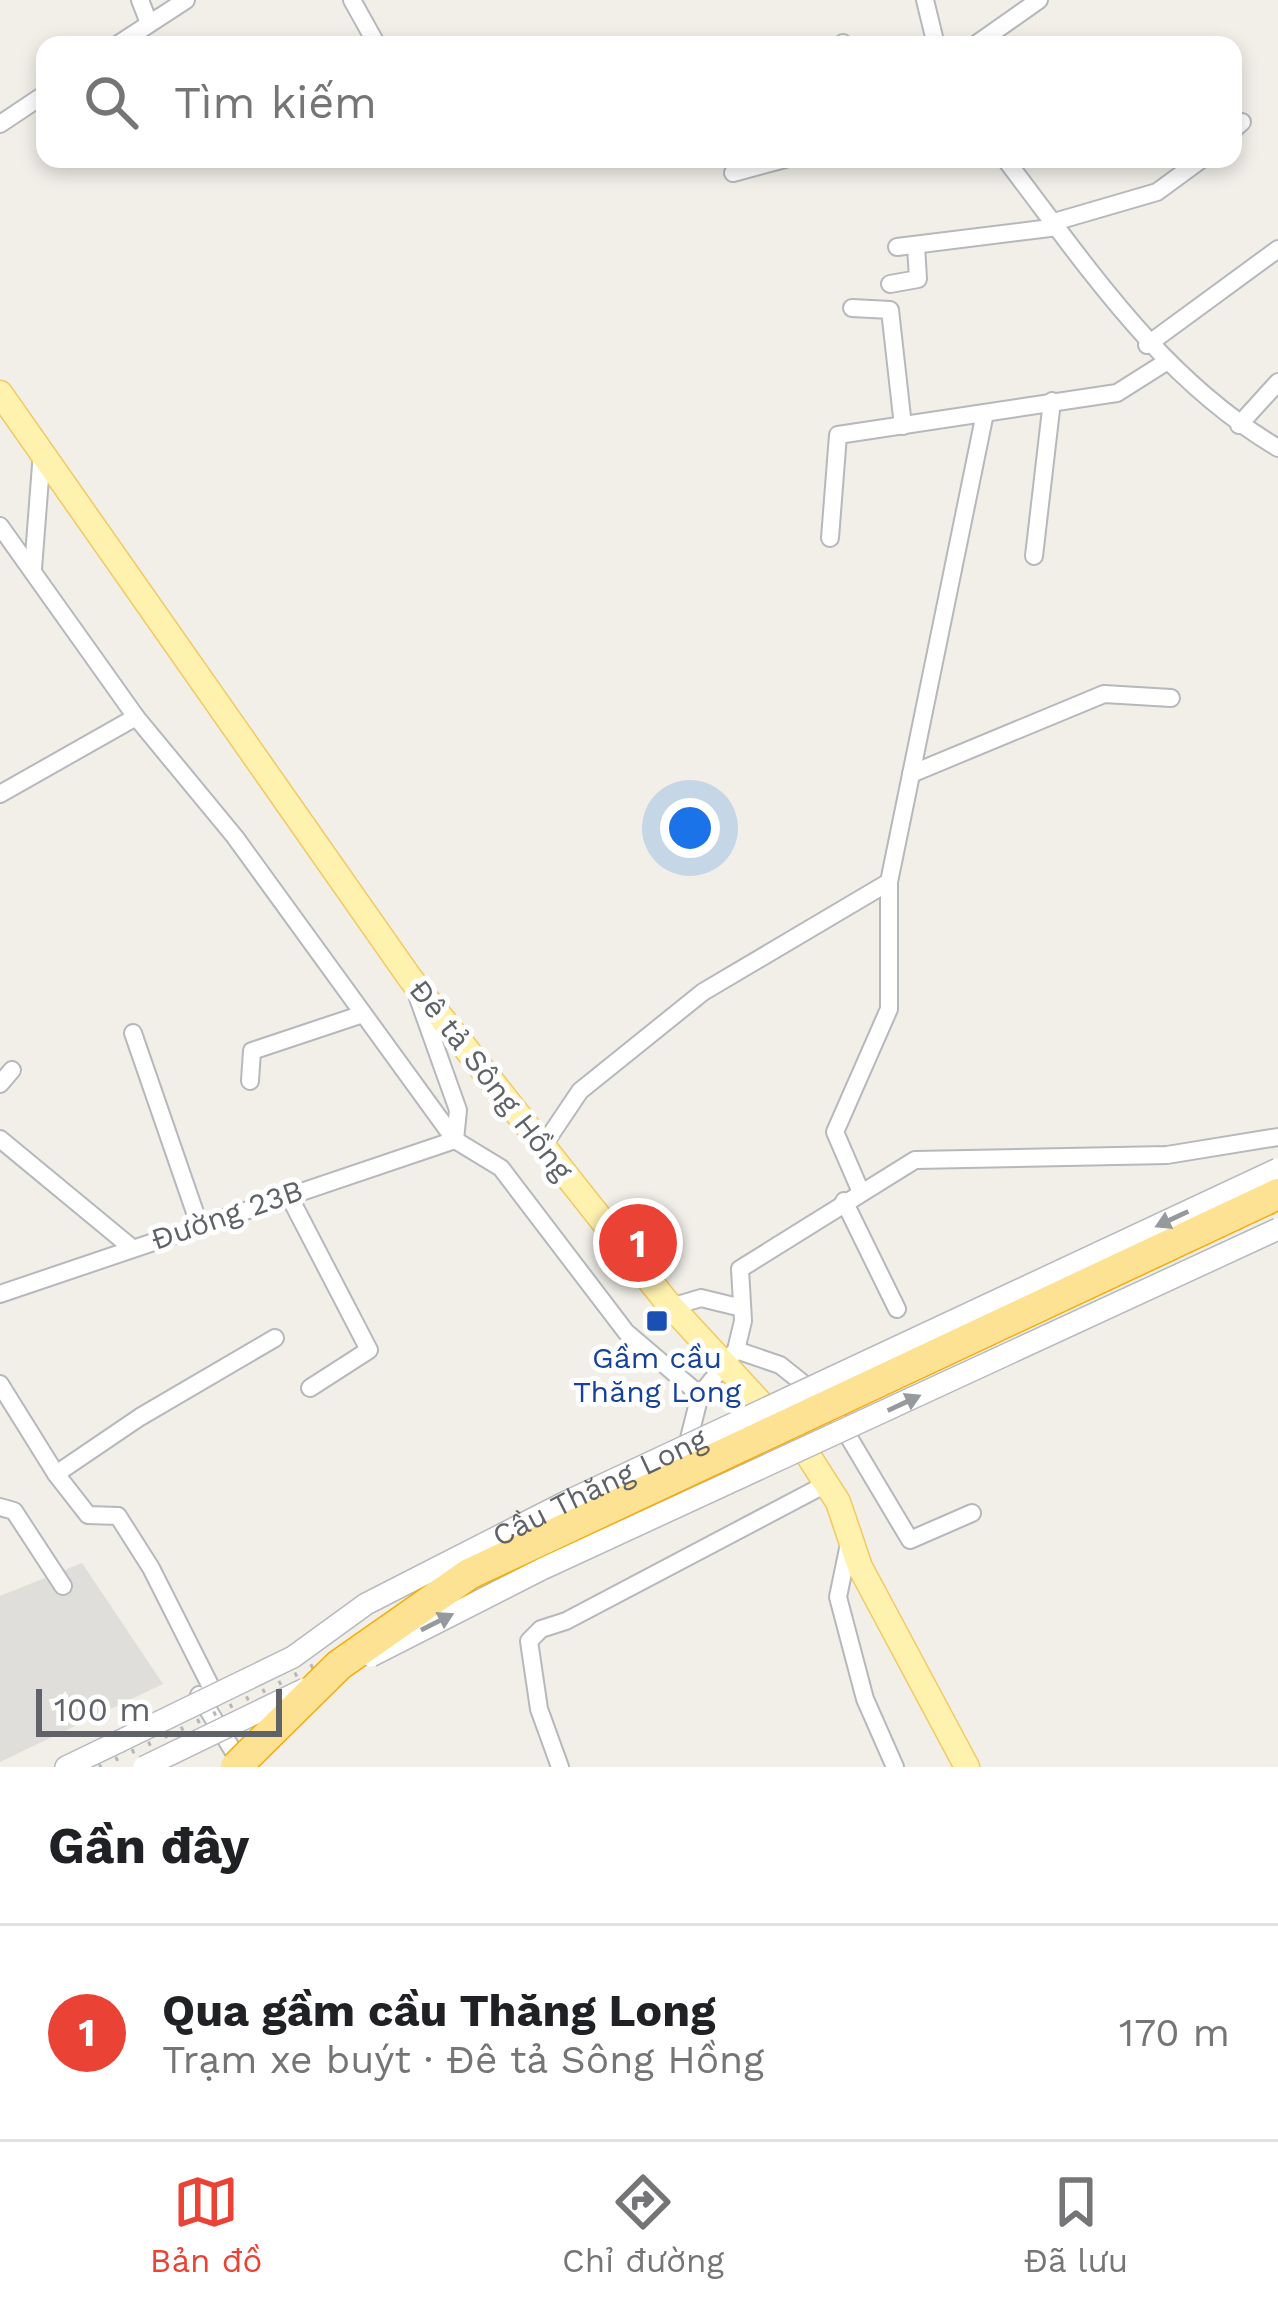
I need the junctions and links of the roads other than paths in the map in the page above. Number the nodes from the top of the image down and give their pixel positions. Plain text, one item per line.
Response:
1 (140, 0) edge
2 (186, 0) edge
3 (352, 0) edge
4 (925, 0) edge
5 (1039, 0) edge
6 (149, 23) junction
7 (130, 36) edge
8 (372, 36) edge
9 (934, 36) edge
10 (988, 36) edge
11 (36, 100) edge
12 (0, 124) edge
13 (752, 168) edge
14 (1012, 168) edge
15 (1190, 168) edge
16 (733, 173) dead end
17 (1056, 225) junction
18 (1278, 249) edge
19 (890, 284) dead end
20 (852, 308) dead end
21 (1147, 345) junction
22 (1166, 362) junction
23 (1278, 382) edge
24 (0, 393) edge
25 (1052, 401) junction
26 (985, 413) junction
27 (1239, 425) junction
28 (903, 426) junction
29 (1278, 448) edge
30 (42, 452) junction
31 (0, 526) edge
32 (830, 538) dead end
33 (1034, 556) dead end
34 (33, 569) junction
35 (1171, 698) dead end
36 (136, 717) junction
37 (911, 774) junction
38 (0, 794) edge
39 (889, 882) junction
40 (410, 979) junction
41 (363, 1014) junction
42 (133, 1034) dead end
43 (250, 1081) dead end
44 (1278, 1137) edge
45 (0, 1139) edge
46 (455, 1140) junction
47 (543, 1146) junction
48 (1278, 1169) edge
49 (288, 1194) junction
50 (1278, 1194) edge
51 (852, 1196) junction
52 (199, 1224) junction
53 (1278, 1229) edge
54 (132, 1248) junction
55 (0, 1294) edge
56 (671, 1307) junction
57 (742, 1308) junction
58 (897, 1309) dead end
59 (274, 1338) dead end
60 (732, 1356) junction
61 (0, 1384) edge
62 (310, 1388) dead end
63 (700, 1395) junction
64 (56, 1474) junction
65 (826, 1484) junction
66 (0, 1507) edge
67 (972, 1513) dead end
68 (850, 1538) junction
69 (63, 1586) dead end
70 (212, 1689) junction
71 (66, 1767) edge
72 (144, 1767) edge
73 (240, 1767) edge
74 (560, 1767) edge
75 (895, 1767) edge
76 (968, 1767) edge

1 - 6 street
2 - 6 street
3 - 8 street
4 - 9 street
5 - 10 street
6 - 7 street
11 - 12 street
13 - 16 street
14 - 17 street
15 - 17 street
17 - 19 street
17 - 21 street
18 - 21 street
20 - 28 street
21 - 22 street
22 - 25 street
22 - 27 street
23 - 27 street
24 - 30 main road, Đê tả Sông Hồng
25 - 26 street
25 - 33 street
26 - 28 street
26 - 37 street
27 - 29 street
28 - 32 street
30 - 34 street
30 - 40 main road, Đê tả Sông Hồng
31 - 34 street
34 - 36 street
35 - 37 street
36 - 38 street
36 - 41 street
37 - 39 street
39 - 47 street
39 - 51 street
40 - 46 street
40 - 47 main road, Đê tả Sông Hồng
41 - 43 street
41 - 46 street
42 - 52 street
44 - 51 street
45 - 54 street
46 - 49 street, Đường 23B
46 - 63 street
47 - 56 main road, Đê tả Sông Hồng
48 -> 71 main road, Cầu Thăng Long, bridge
49 - 52 street, Đường 23B
49 - 62 street
50 - 73 highway, Cầu Thăng Long, bridge
51 - 57 street
51 - 58 street
52 - 54 street, Đường 23B
72 -> 53 main road, Cầu Thăng Long, bridge
54 - 55 street, Đường 23B
56 - 57 street
56 - 60 main road, Đê tả Sông Hồng
57 - 60 street
59 - 64 street
60 - 63 street
60 - 65 main road, Đê tả Sông Hồng
60 - 67 street
61 - 64 street
63 - 70 street
64 - 70 street
65 - 68 main road, Đê tả Sông Hồng
65 - 74 street
66 - 69 street
68 - 75 street
68 - 76 main road, Đê tả Sông Hồng
70 - 73 street

